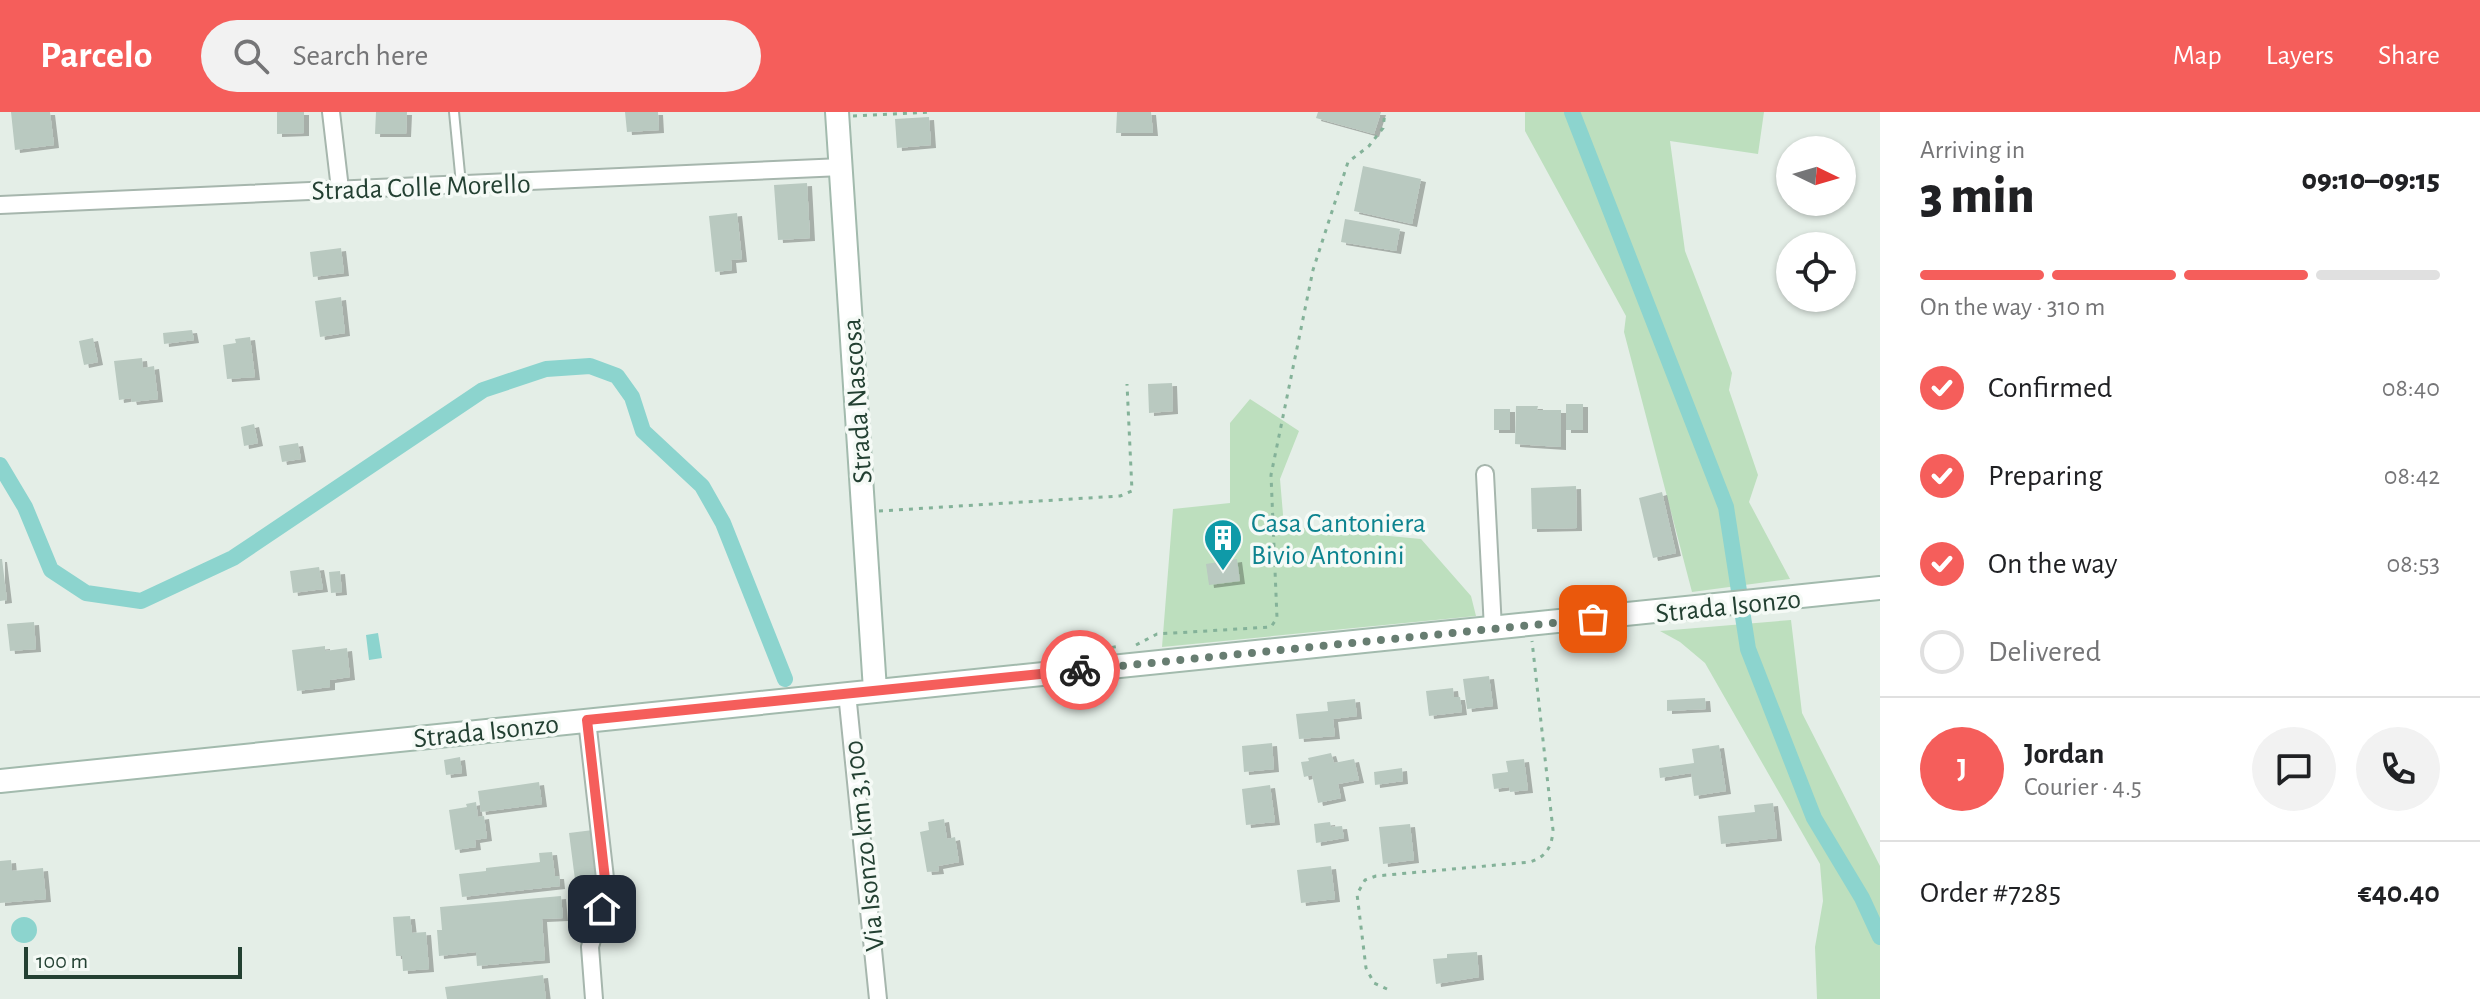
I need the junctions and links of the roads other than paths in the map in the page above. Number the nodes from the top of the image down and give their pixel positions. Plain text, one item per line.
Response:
1 (331, 112) edge
2 (454, 112) edge
3 (837, 115) edge
4 (842, 167) junction
5 (461, 184) junction
6 (340, 189) junction
7 (0, 205) edge
8 (1485, 474) dead end
9 (1880, 588) edge
10 (1493, 629) junction
11 (875, 690) junction
12 (847, 693) junction
13 (587, 720) junction
14 (0, 781) edge
15 (594, 999) edge
16 (878, 999) edge

1 - 6 street
2 - 5 lane
3 - 4 main road, Strada Nascosa
4 - 5 street, Strada Colle Morello
4 - 11 main road, Strada Nascosa
5 - 6 street, Strada Colle Morello
6 - 7 street, Strada Colle Morello
8 - 10 street
9 - 10 main road, Strada Isonzo
10 - 11 main road, Strada Isonzo
11 - 12 main road, Strada Isonzo
12 - 13 main road, Strada Isonzo
12 - 16 street, Via Isonzo km 3,100
13 - 14 main road, Strada Isonzo
13 - 15 street

